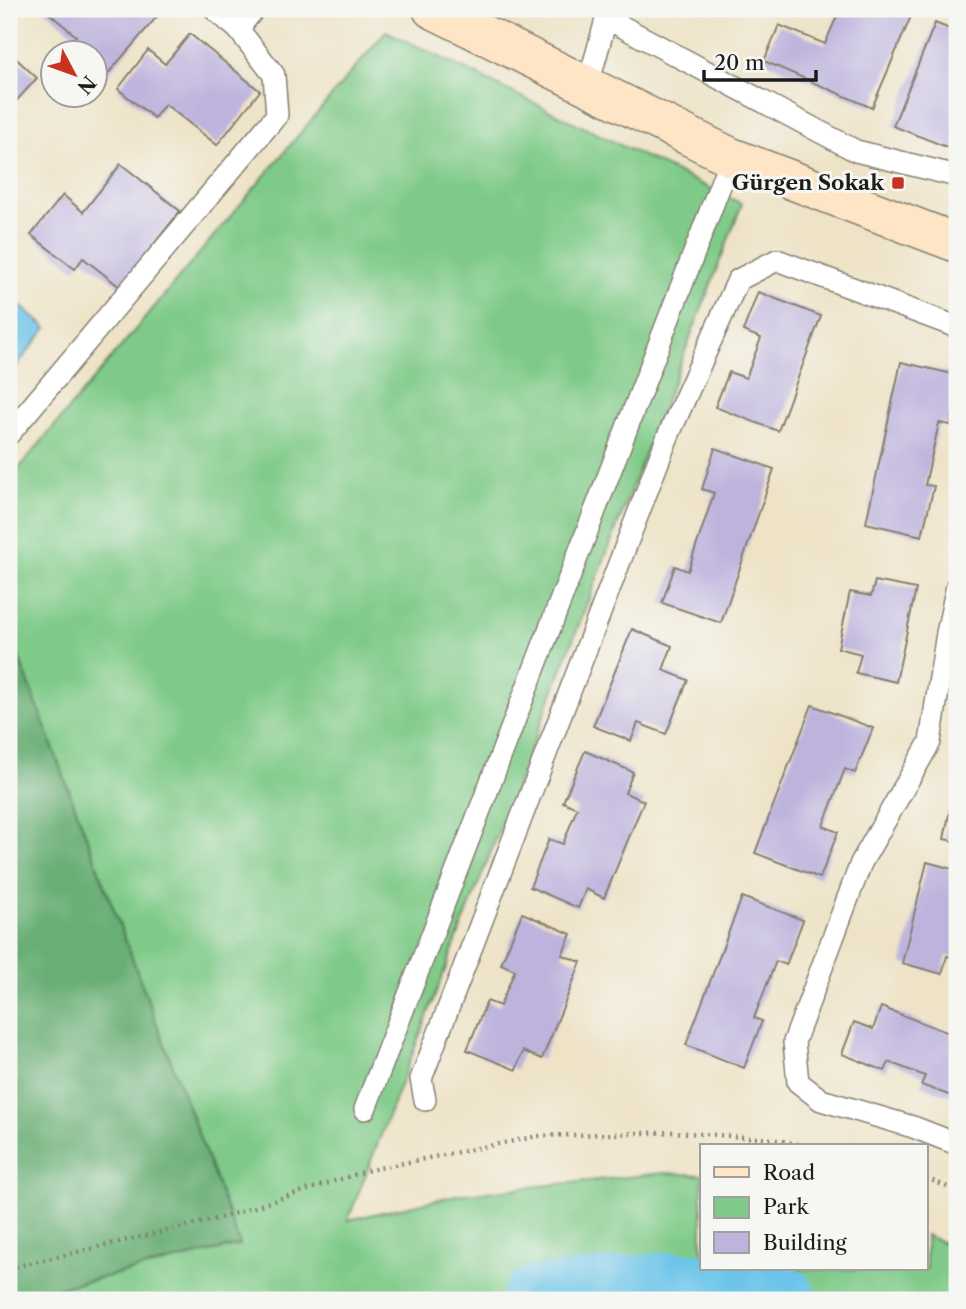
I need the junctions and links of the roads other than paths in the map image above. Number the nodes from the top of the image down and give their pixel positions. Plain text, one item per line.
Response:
1 (214, 9) edge
2 (254, 9) edge
3 (432, 9) edge
4 (607, 14) edge
5 (238, 29) junction
6 (587, 88) junction
7 (731, 158) junction
8 (957, 176) edge
9 (957, 243) edge
10 (957, 327) edge
11 (9, 434) edge
12 (957, 586) edge
13 (425, 1100) dead end
14 (365, 1109) dead end
15 (957, 1144) edge

1 - 5 lane
2 - 5 lane
3 - 6 street
4 - 6 lane
4 - 8 lane
5 - 11 lane
6 - 7 street
7 - 9 street
7 - 14 lane
10 - 13 lane
12 - 15 lane

